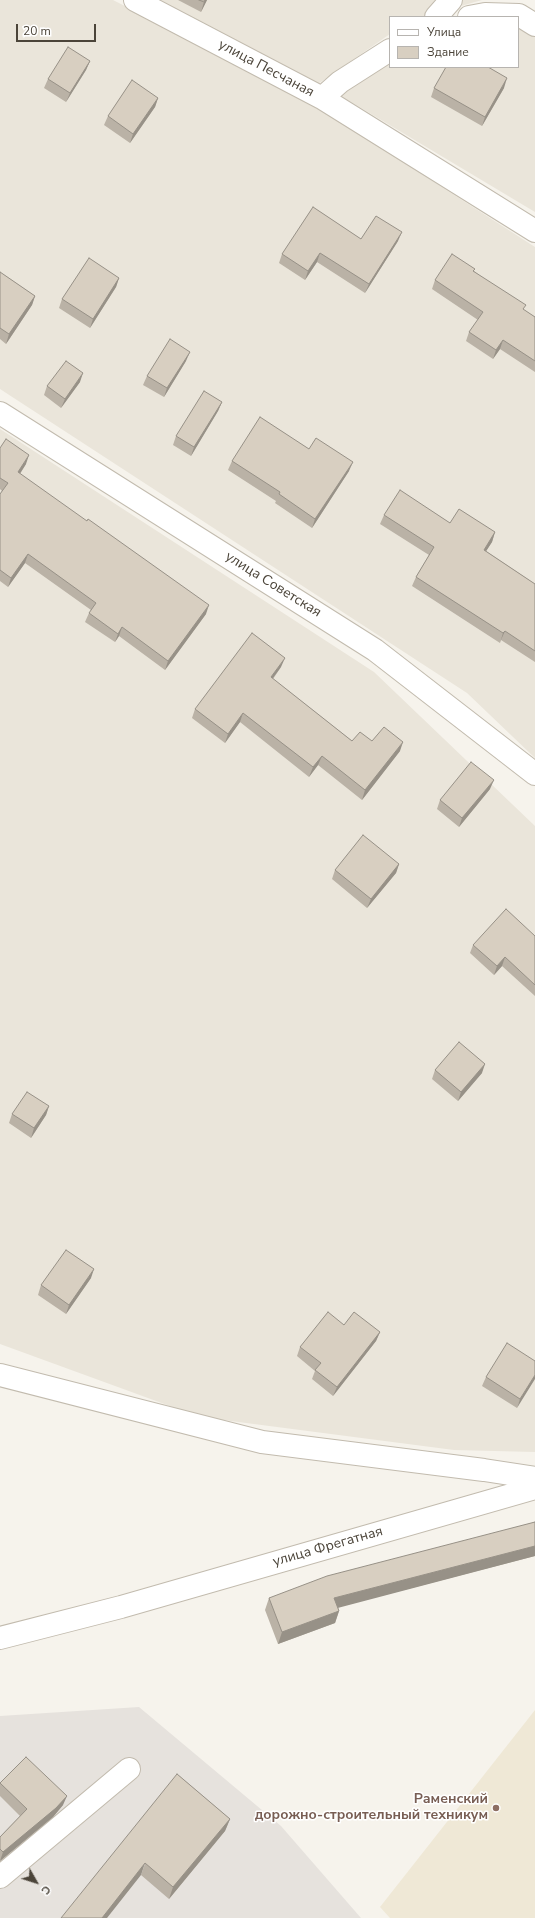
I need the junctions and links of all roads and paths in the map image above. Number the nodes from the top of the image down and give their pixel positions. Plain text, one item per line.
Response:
1 (135, 0) edge
2 (451, 0) edge
3 (437, 16) edge
4 (474, 16) edge
5 (535, 25) edge
6 (389, 51) edge
7 (322, 98) junction
8 (535, 231) edge
9 (0, 413) edge
10 (535, 774) edge
11 (0, 1375) edge
12 (535, 1478) edge
13 (535, 1488) edge
14 (0, 1638) edge
15 (129, 1768) dead end
16 (0, 1877) edge

1 - 7 street, улица Песчаная
2 - 3 street
4 - 5 street
6 - 7 street, улица Песчаная
7 - 8 street
9 - 10 street, улица Советская
11 - 12 street
13 - 14 street, улица Фрегатная
15 - 16 street

